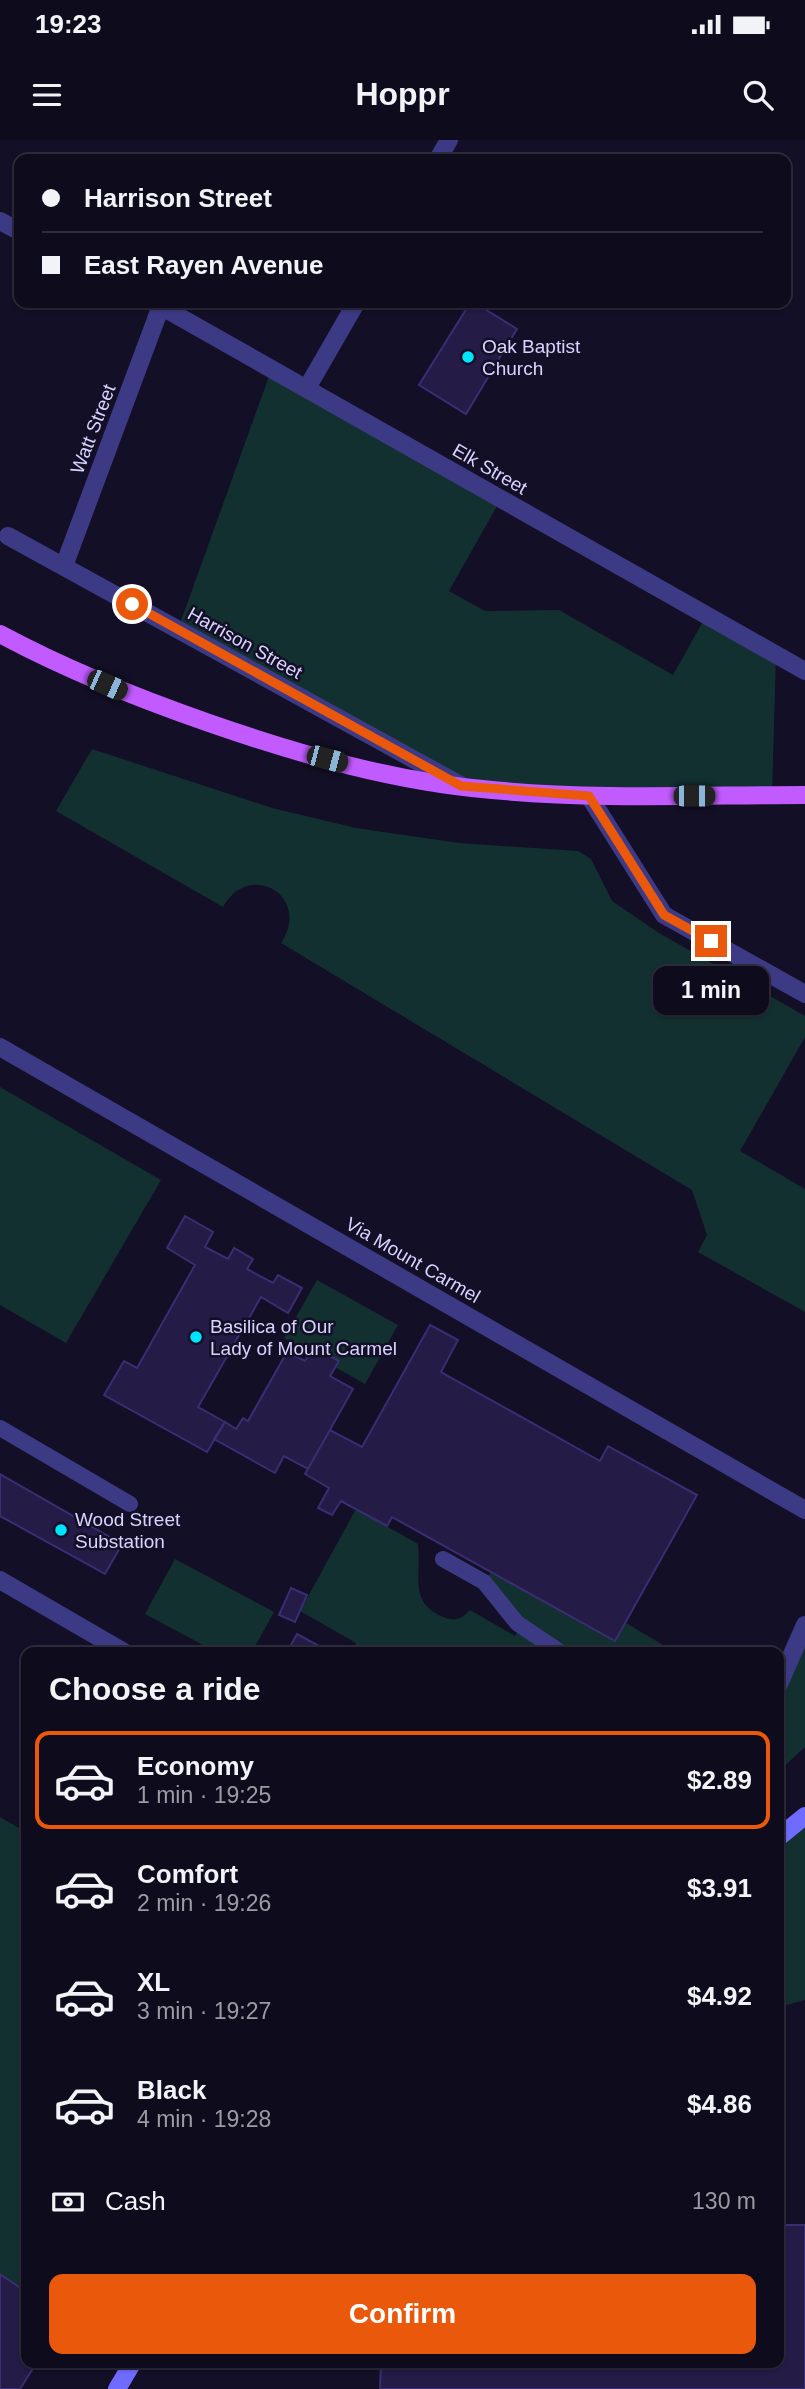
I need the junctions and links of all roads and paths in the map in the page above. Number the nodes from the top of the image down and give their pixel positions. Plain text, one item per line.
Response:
1 (157, 308) edge
2 (165, 308) edge
3 (353, 308) edge
4 (307, 388) junction
5 (8, 536) dead end
6 (64, 566) junction
7 (0, 634) edge
8 (805, 671) edge
9 (461, 786) junction
10 (805, 795) edge
11 (589, 796) junction
12 (805, 994) edge
13 (0, 1047) edge
14 (0, 1428) edge
15 (130, 1504) dead end
16 (805, 1510) edge
17 (443, 1559) dead end
18 (0, 1580) edge
19 (805, 1625) edge
20 (115, 1647) edge
21 (553, 1647) edge
22 (784, 1673) edge
23 (805, 1816) edge
24 (784, 1833) edge
25 (129, 2368) edge
26 (117, 2389) edge

1 - 6 street, Watt Street
2 - 4 street, Elk Street
3 - 4 street
4 - 8 street, Elk Street
5 - 6 street, Harrison Street
6 - 9 street, Harrison Street
7 - 9 main road
9 - 11 main road
10 - 11 main road
11 - 12 street
13 - 16 street, Via Mount Carmel
14 - 15 lane
17 - 21 lane
18 - 20 street
19 - 22 street
23 - 24 street
25 - 26 street

